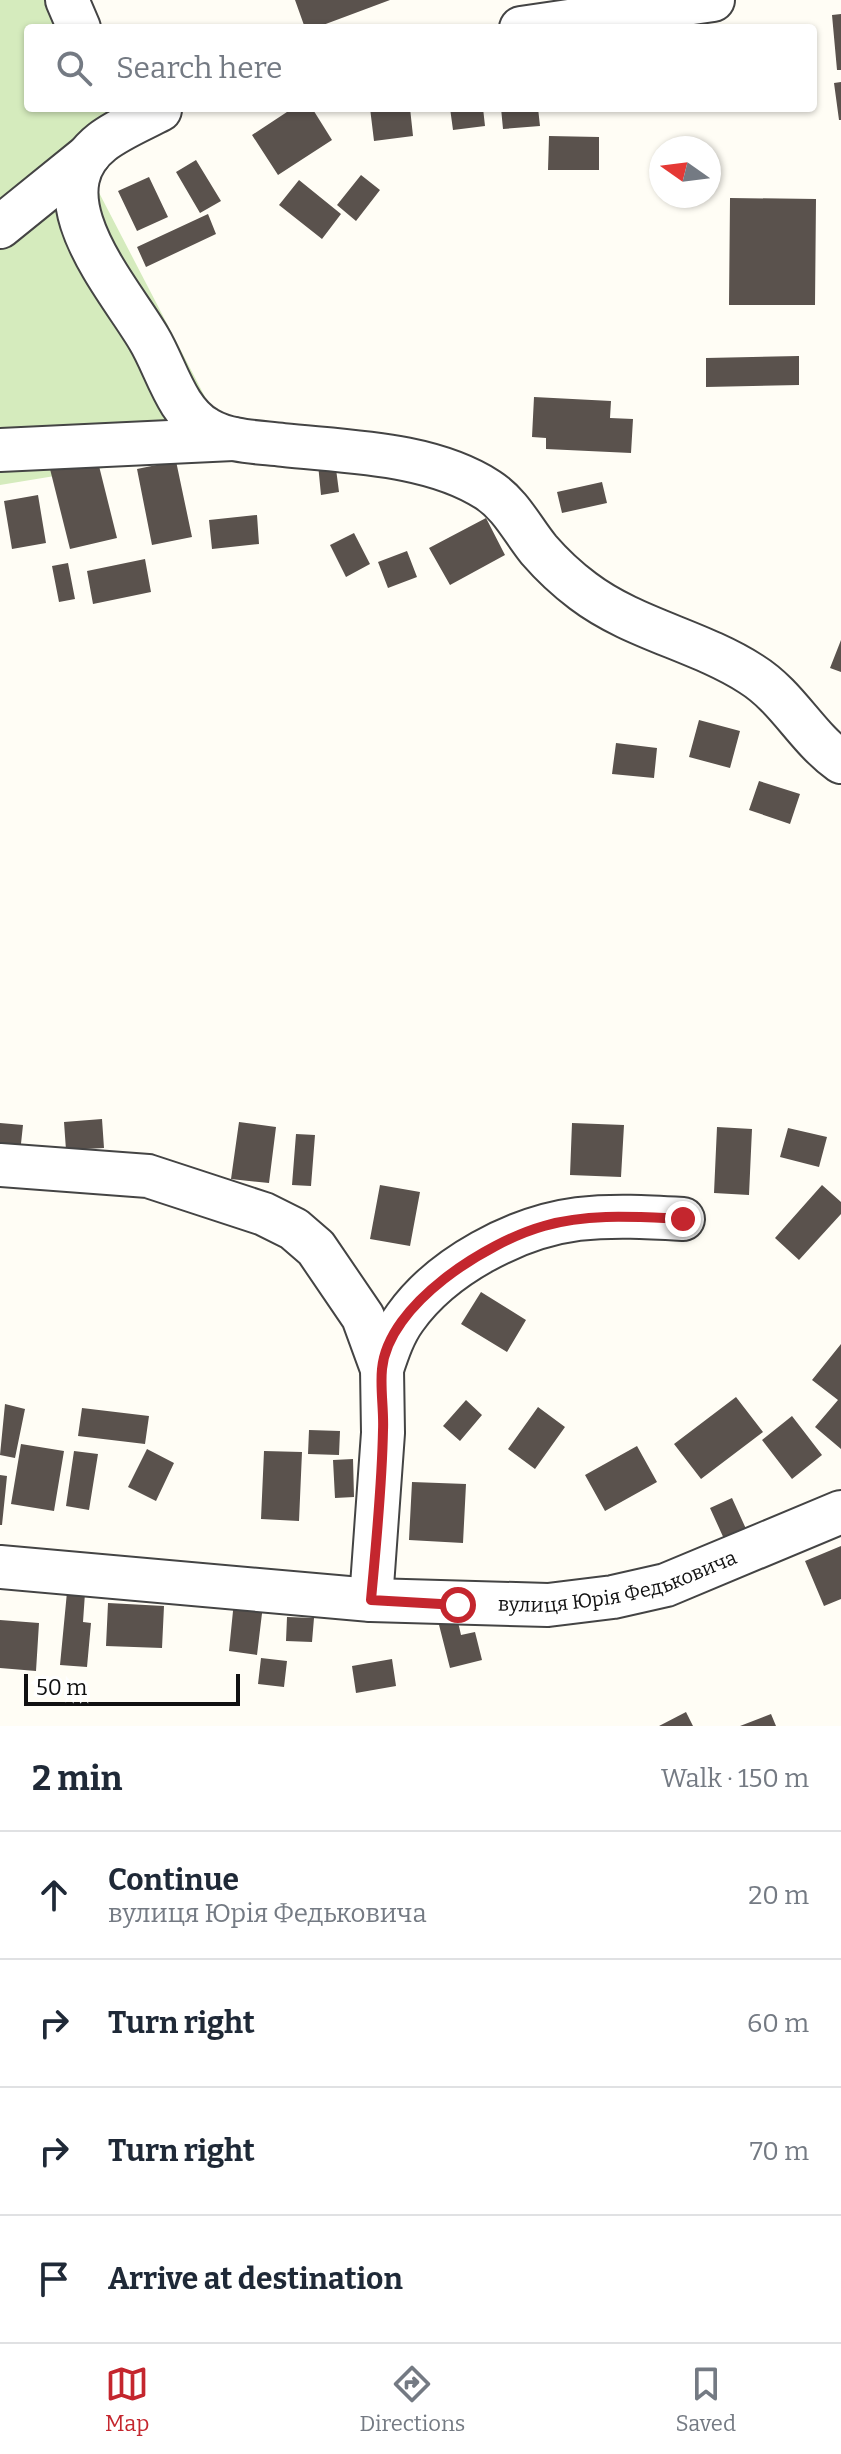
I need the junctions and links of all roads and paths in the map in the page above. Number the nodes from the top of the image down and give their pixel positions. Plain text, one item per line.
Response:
1 (67, 0) edge
2 (713, 0) edge
3 (77, 24) edge
4 (548, 24) edge
5 (159, 112) edge
6 (89, 155) junction
7 (0, 227) edge
8 (234, 439) junction
9 (0, 450) edge
10 (841, 762) edge
11 (0, 1165) edge
12 (683, 1219) dead end
13 (382, 1369) junction
14 (841, 1512) edge
15 (0, 1567) edge
16 (371, 1600) junction

1 - 3 street
2 - 4 street
5 - 6 street
6 - 7 street
6 - 8 street
8 - 9 street
8 - 10 street
11 - 13 street
12 - 13 street
13 - 16 street
14 - 16 street, вулиця Юрія Федьковича
15 - 16 street, вулиця Юрія Федьковича

